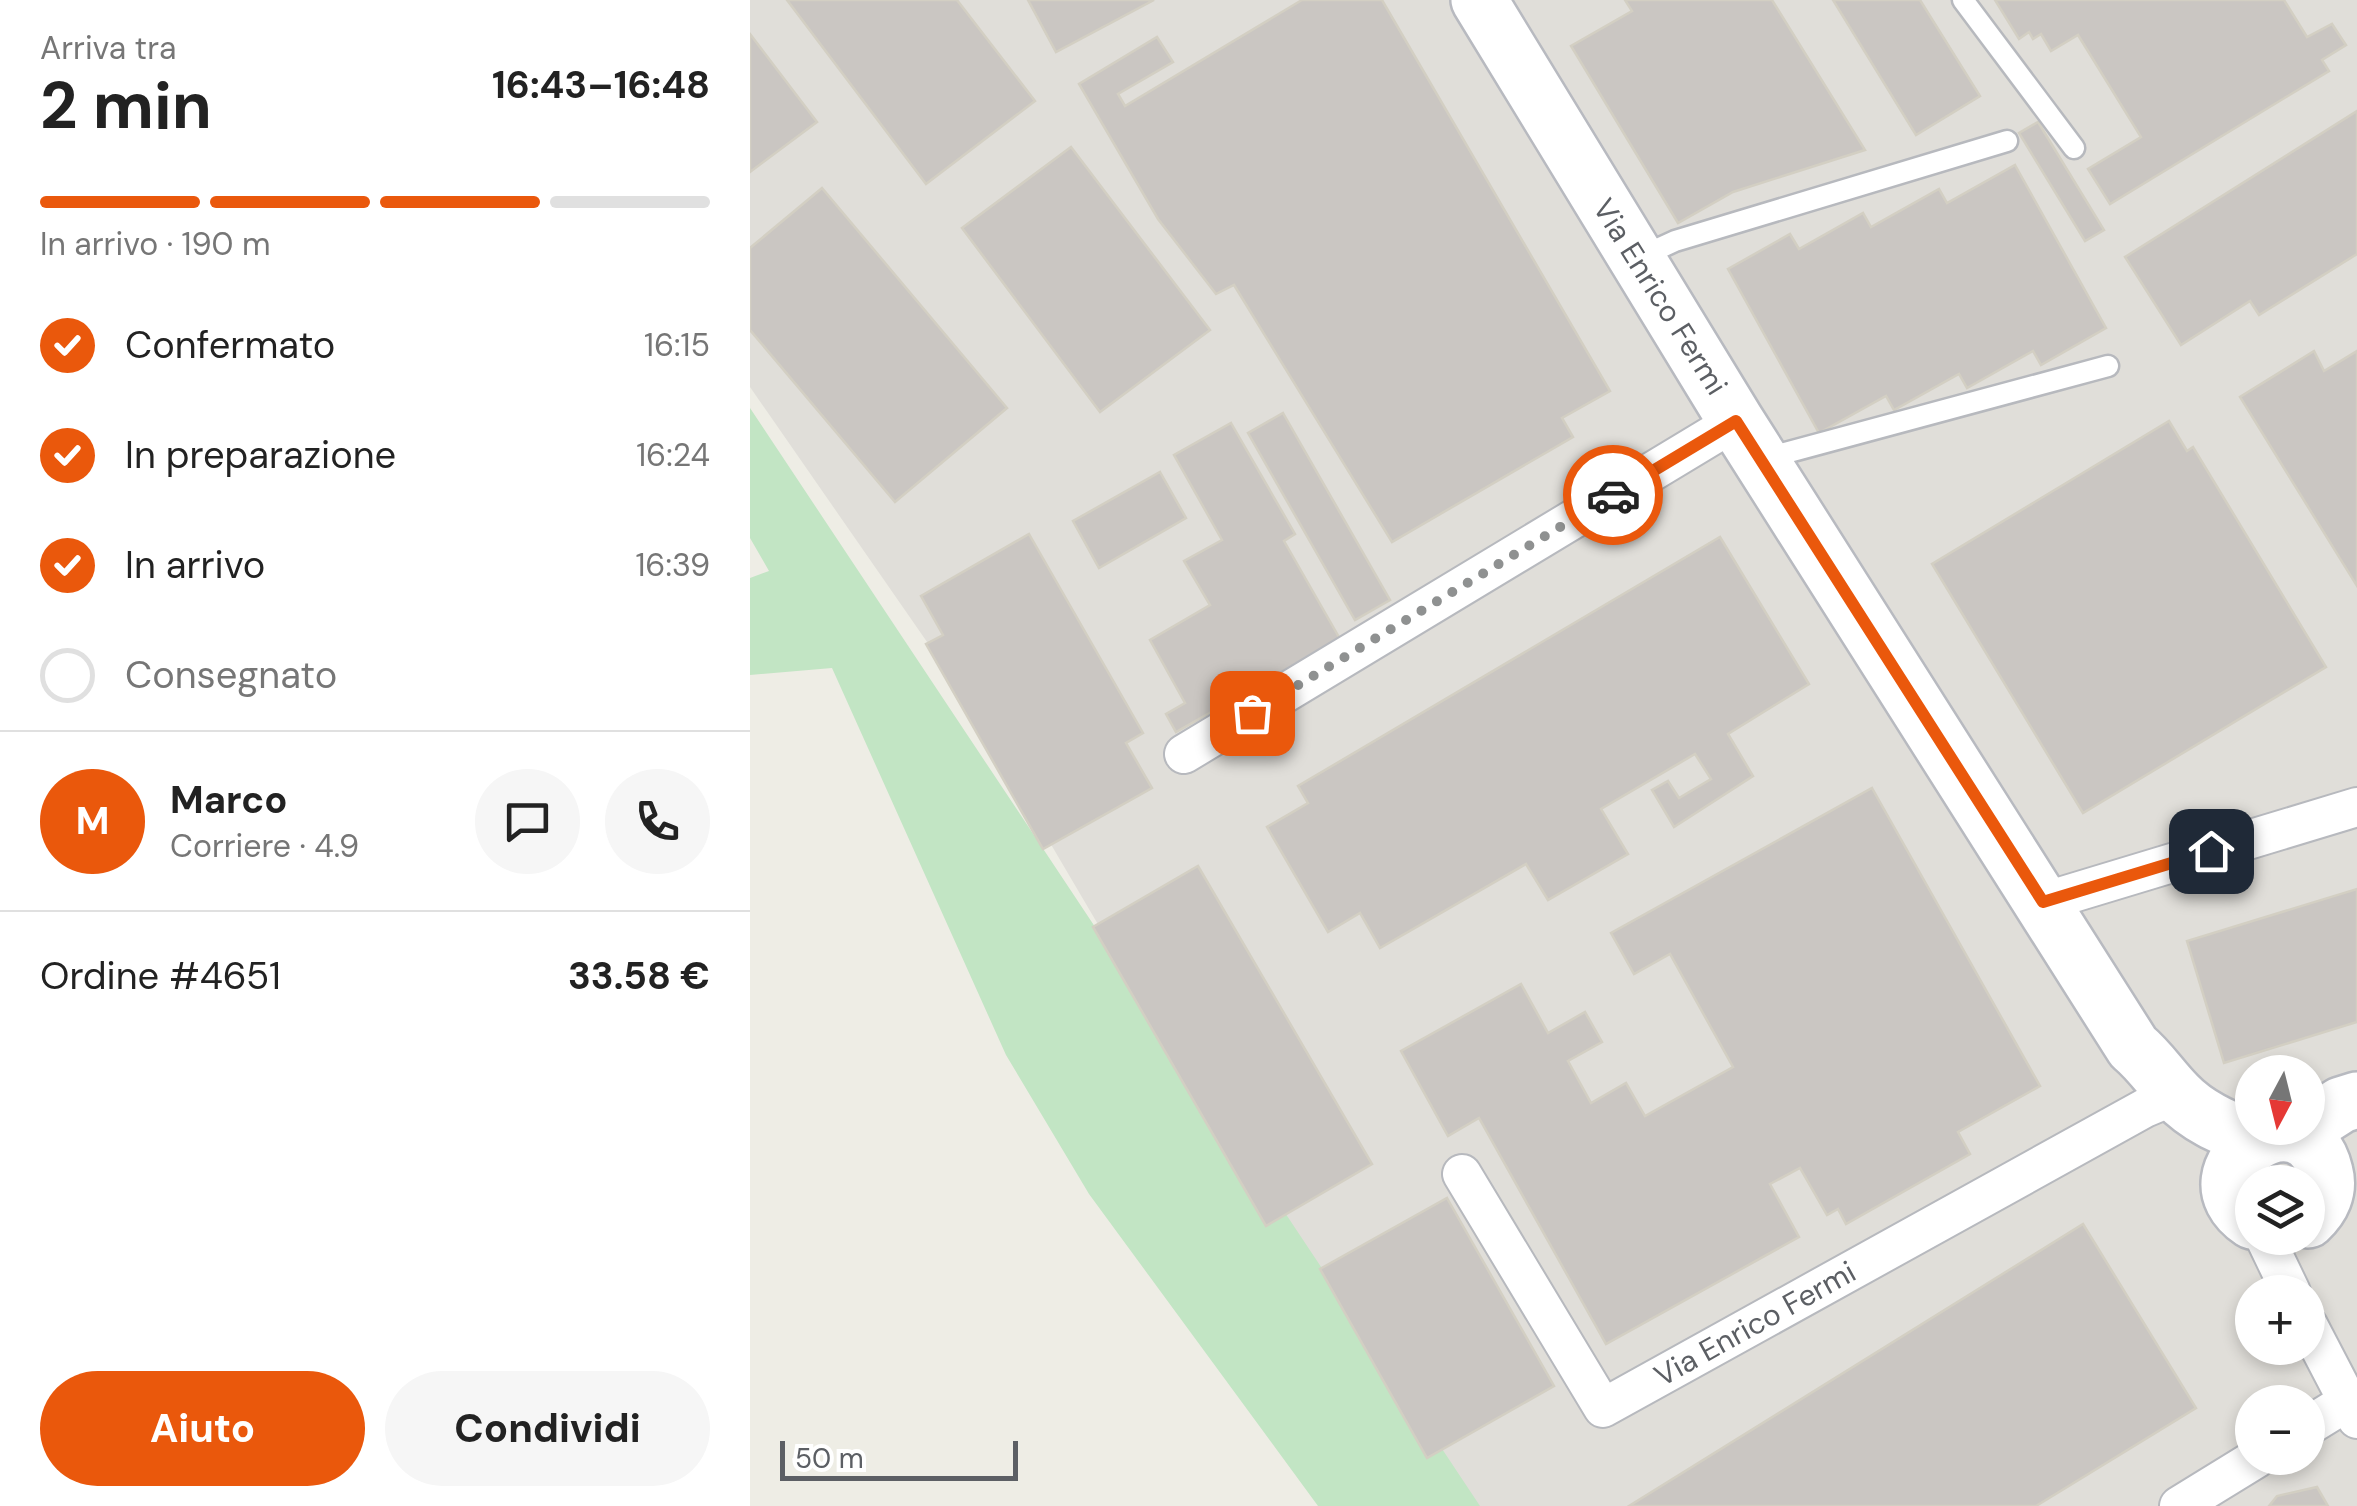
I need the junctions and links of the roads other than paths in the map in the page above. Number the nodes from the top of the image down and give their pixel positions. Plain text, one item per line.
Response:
1 (1480, 0) edge
2 (1963, 0) edge
3 (2007, 141) dead end
4 (2074, 148) dead end
5 (1636, 259) junction
6 (2108, 366) dead end
7 (1748, 440) junction
8 (1184, 754) dead end
9 (2357, 807) edge
10 (2043, 902) junction
11 (2357, 1100) edge
12 (2161, 1101) junction
13 (2325, 1113) edge
14 (2235, 1124) edge
15 (2357, 1130) edge
16 (2264, 1145) edge
17 (2307, 1145) edge
18 (2238, 1165) edge
19 (2317, 1165) edge
20 (1462, 1174) dead end
21 (2325, 1187) edge
22 (2235, 1196) edge
23 (2325, 1358) edge
24 (2352, 1410) edge
25 (2325, 1420) edge
26 (2235, 1472) edge
27 (2179, 1506) edge

1 - 5 street, Via Enrico Fermi
2 - 4 lane
3 - 5 lane
5 - 7 street, Via Enrico Fermi
6 - 7 lane
7 - 8 street
7 - 10 street, Via Enrico Fermi
9 - 10 street
10 - 12 street, Via Enrico Fermi
11 - 13 street
12 - 14 street, Via Enrico Fermi
12 - 20 street, Via Enrico Fermi
12 - 22 street, Via Enrico Fermi
15 - 21 street
16 - 18 street
17 - 19 street
23 - 24 street
24 - 25 street
26 - 27 street

